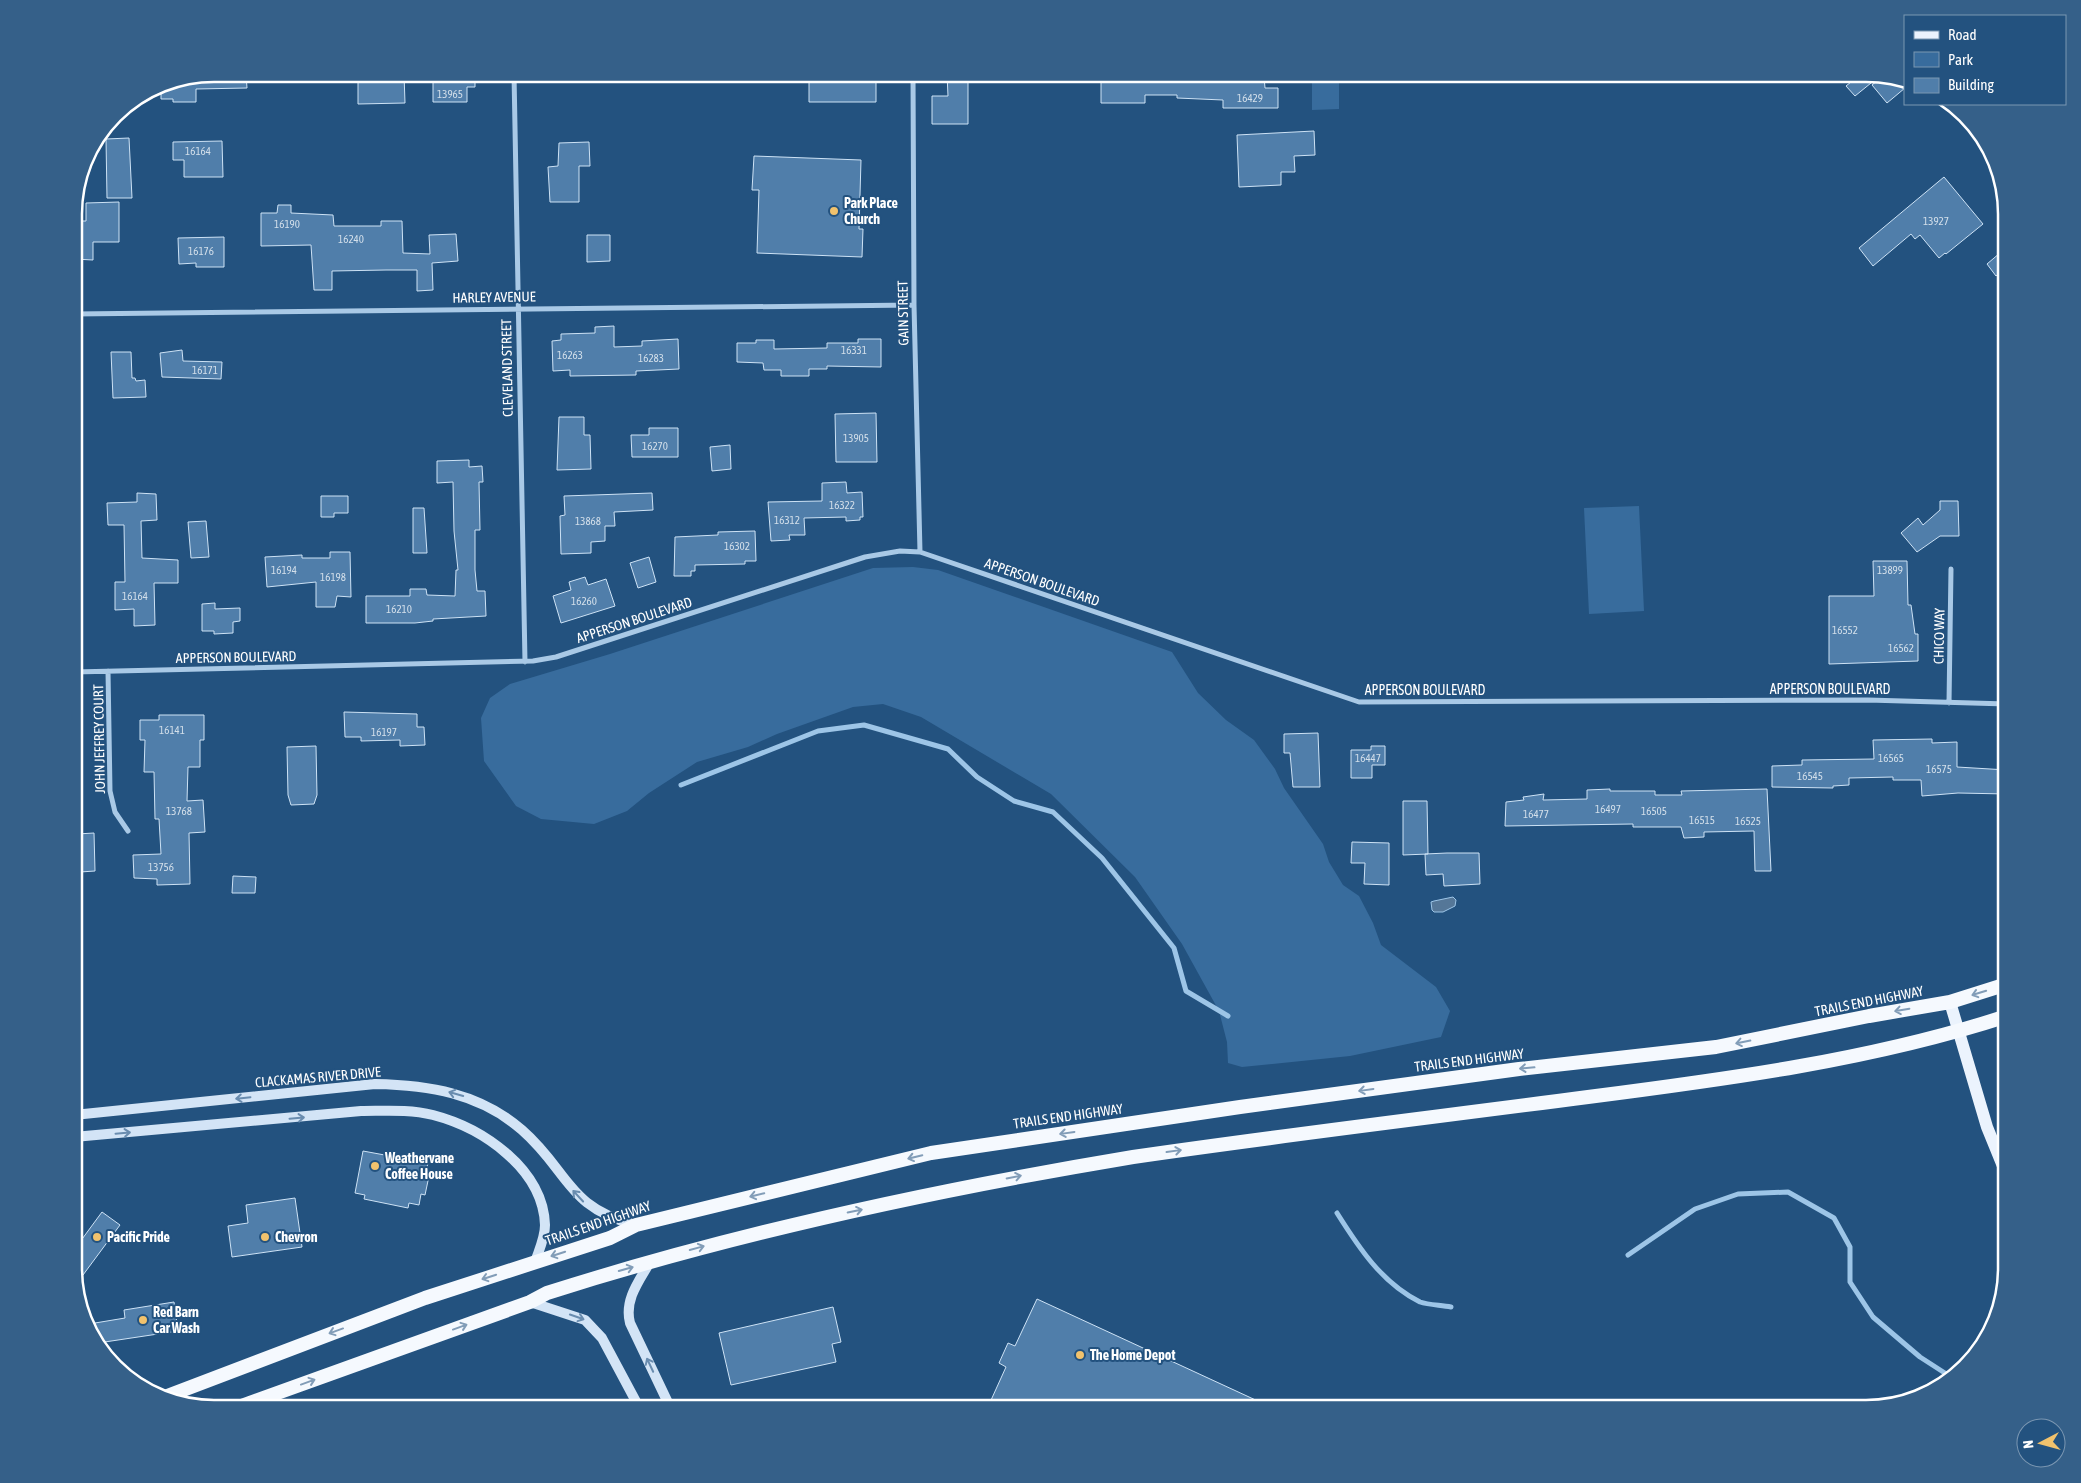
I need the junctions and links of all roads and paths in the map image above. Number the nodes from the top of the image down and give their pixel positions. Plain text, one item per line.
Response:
1 (514, 83) edge
2 (913, 83) edge
3 (914, 305) junction
4 (517, 308) junction
5 (83, 314) edge
6 (920, 552) junction
7 (1951, 569) dead end
8 (525, 662) junction
9 (108, 671) junction
10 (83, 672) edge
11 (1950, 702) junction
12 (1998, 704) edge
13 (128, 831) dead end
14 (1998, 987) edge
15 (1950, 1002) junction
16 (1998, 1019) edge
17 (1959, 1032) junction
18 (83, 1114) edge
19 (83, 1136) edge
20 (1998, 1154) edge
21 (636, 1225) junction
22 (535, 1262) junction
23 (650, 1262) junction
24 (530, 1302) junction
25 (172, 1394) edge
26 (258, 1400) edge
27 (635, 1400) edge
28 (667, 1400) edge

1 - 4 street, CLEVELAND STREET
2 - 3 street, GAIN STREET
3 - 4 street, HARLEY AVENUE
3 - 6 street, GAIN STREET
4 - 5 street, HARLEY AVENUE
4 - 8 street, CLEVELAND STREET
6 - 8 street, APPERSON BOULEVARD
6 - 11 street, APPERSON BOULEVARD
7 - 11 street, CHICO WAY
8 - 9 street, APPERSON BOULEVARD
9 - 10 street, APPERSON BOULEVARD
9 - 13 street, JOHN JEFFREY COURT
11 - 12 street, APPERSON BOULEVARD
14 -> 15 highway, TRAILS END HIGHWAY
15 - 17 main road
15 -> 21 highway, TRAILS END HIGHWAY
16 - 17 highway
17 - 20 main road
23 -> 17 highway
21 -> 18 main road, CLACKAMAS RIVER DRIVE
19 -> 22 main road
21 -> 22 highway, TRAILS END HIGHWAY
22 -> 25 highway, TRAILS END HIGHWAY
24 -> 23 highway
28 -> 23 main road
26 -> 24 highway
24 -> 27 main road

